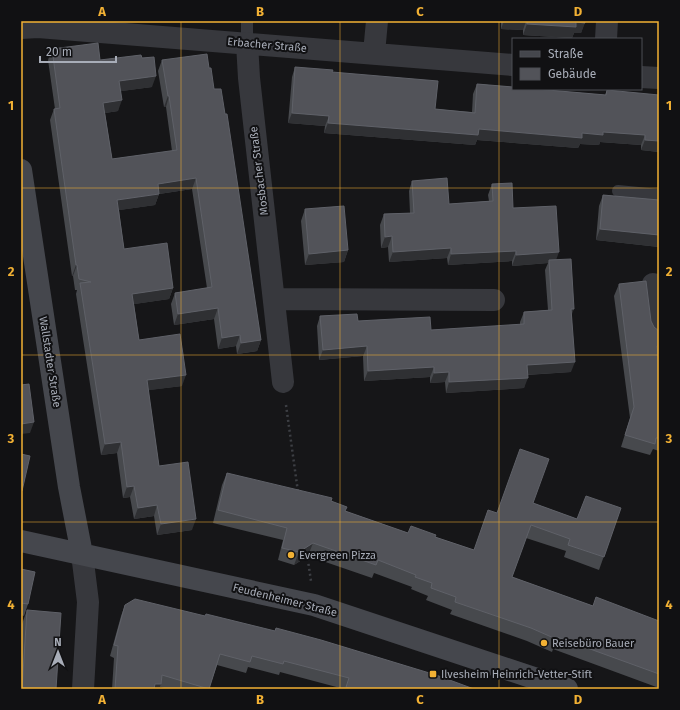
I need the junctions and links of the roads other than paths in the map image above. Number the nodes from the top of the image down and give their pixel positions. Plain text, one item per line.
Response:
1 (246, 21) edge
2 (377, 21) edge
3 (608, 21) edge
4 (21, 28) edge
5 (606, 38) edge
6 (247, 43) junction
7 (374, 53) junction
8 (512, 65) edge
9 (642, 77) edge
10 (659, 78) edge
11 (21, 170) edge
12 (618, 191) dead end
13 (659, 195) edge
14 (659, 285) edge
15 (274, 298) junction
16 (494, 300) dead end
17 (659, 331) edge
18 (283, 382) road end
19 (21, 540) edge
20 (82, 554) junction
21 (82, 689) edge
22 (567, 689) edge

1 - 6 lane
2 - 7 street
3 - 5 street
4 - 6 street, Erbacher Straße
6 - 7 street, Erbacher Straße
6 - 15 street, Mosbacher Straße
7 - 8 street, Erbacher Straße
9 - 10 street
11 - 20 main road, Wallstadter Straße
12 - 13 lane
14 - 17 street
15 - 16 street
15 - 18 street, Mosbacher Straße
19 - 20 main road, Feudenheimer Straße
20 - 21 street
20 - 22 main road, Feudenheimer Straße

